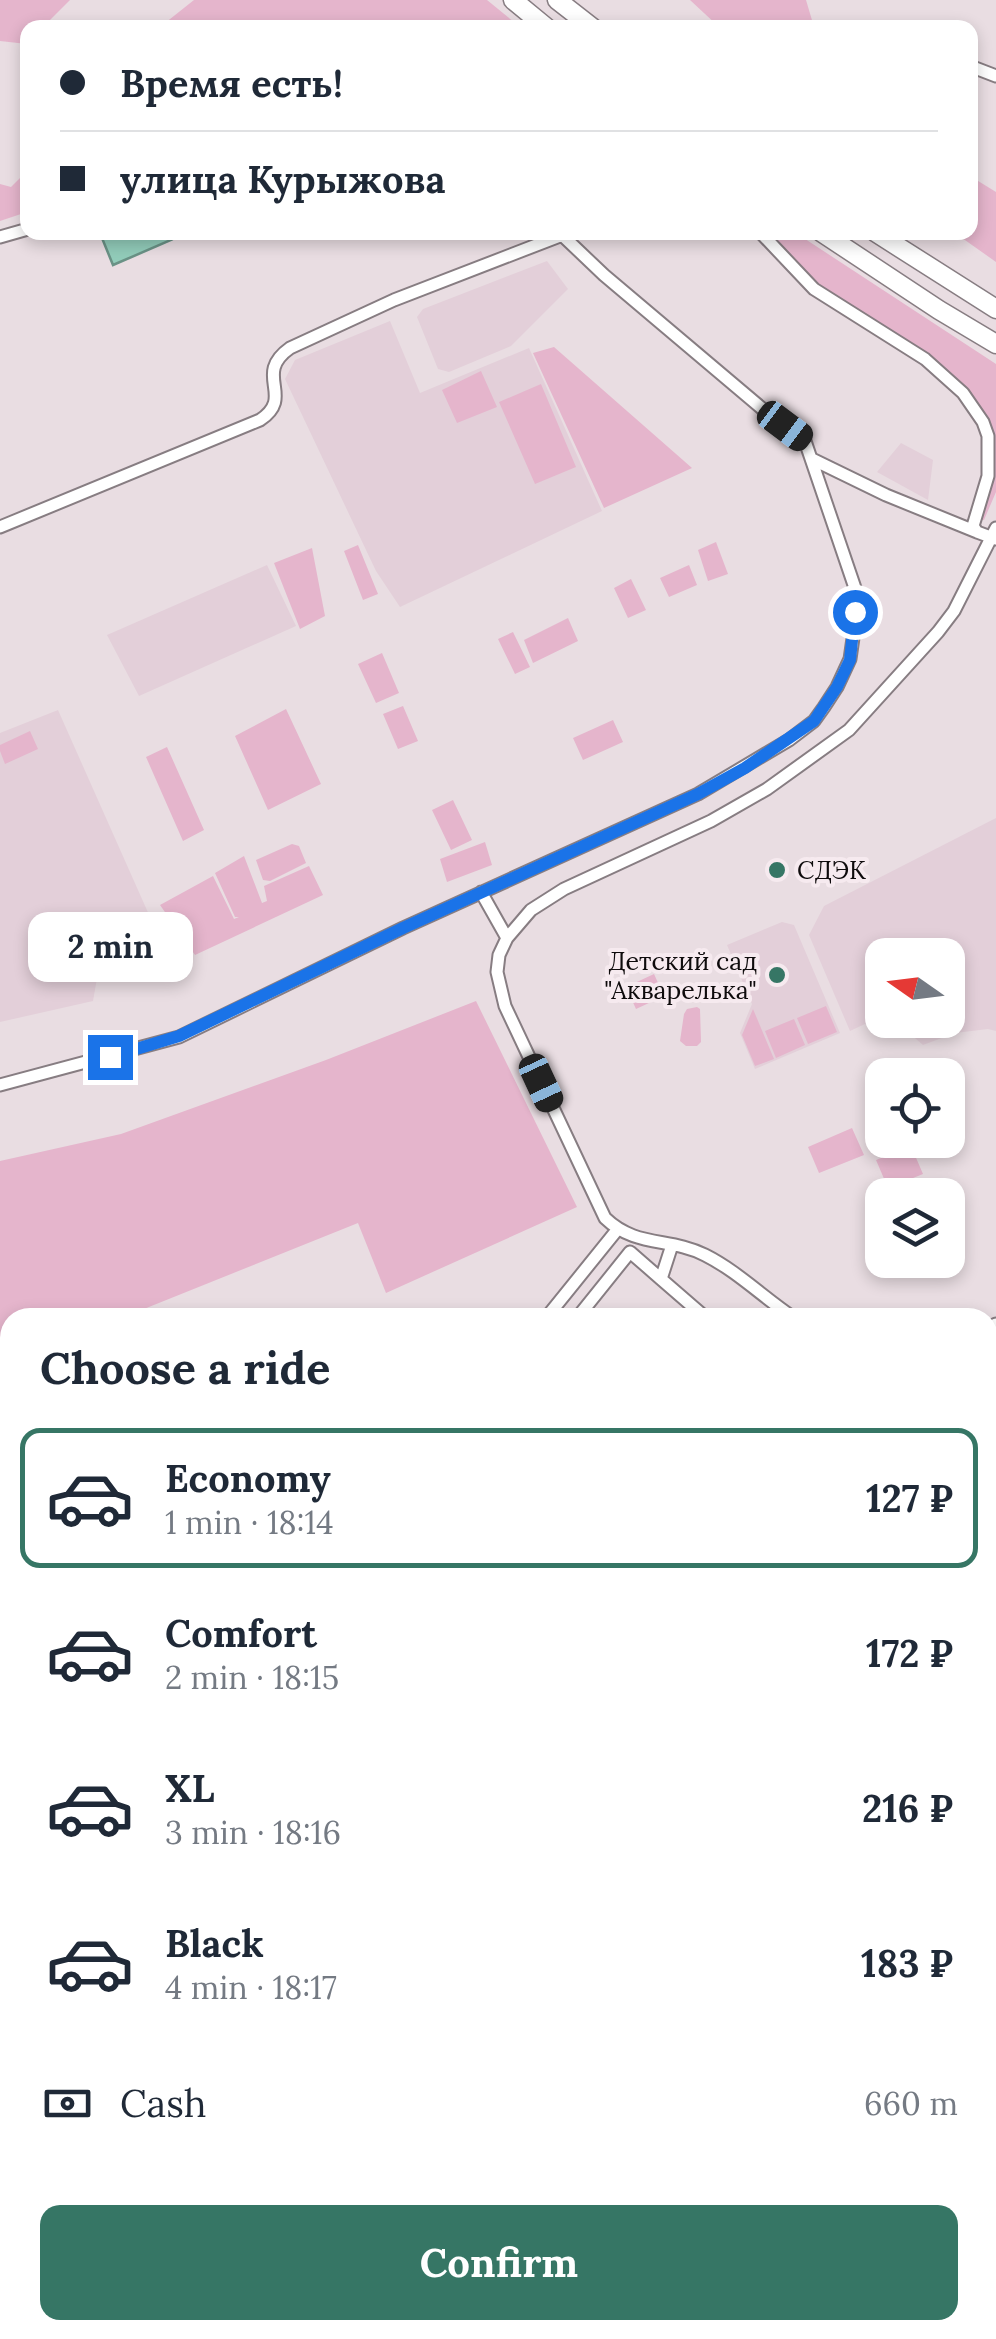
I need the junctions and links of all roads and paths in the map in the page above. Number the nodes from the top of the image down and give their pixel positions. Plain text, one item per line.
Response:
1 (513, 0) edge
2 (557, 0) edge
3 (537, 20) edge
4 (583, 20) edge
5 (549, 240) edge
6 (571, 240) edge
7 (768, 240) edge
8 (833, 240) edge
9 (888, 240) edge
10 (996, 309) edge
11 (996, 344) edge
12 (812, 459) junction
13 (0, 527) edge
14 (995, 531) edge
15 (978, 532) junction
16 (481, 892) junction
17 (507, 938) junction
18 (0, 1085) edge
19 (617, 1230) junction
20 (672, 1244) junction
21 (661, 1279) junction
22 (554, 1308) edge
23 (585, 1308) edge
24 (694, 1308) edge
25 (780, 1308) edge

1 - 3 highway
2 - 4 highway
5 - 13 street
6 - 12 street
7 - 15 street
8 - 11 highway
9 - 10 highway
12 - 15 street
12 - 16 street
14 - 15 street
14 - 17 street
16 - 17 street
16 - 18 street
17 - 19 street
19 - 20 street
19 - 22 street
20 - 21 street
20 - 25 street
21 - 23 street
21 - 24 street

